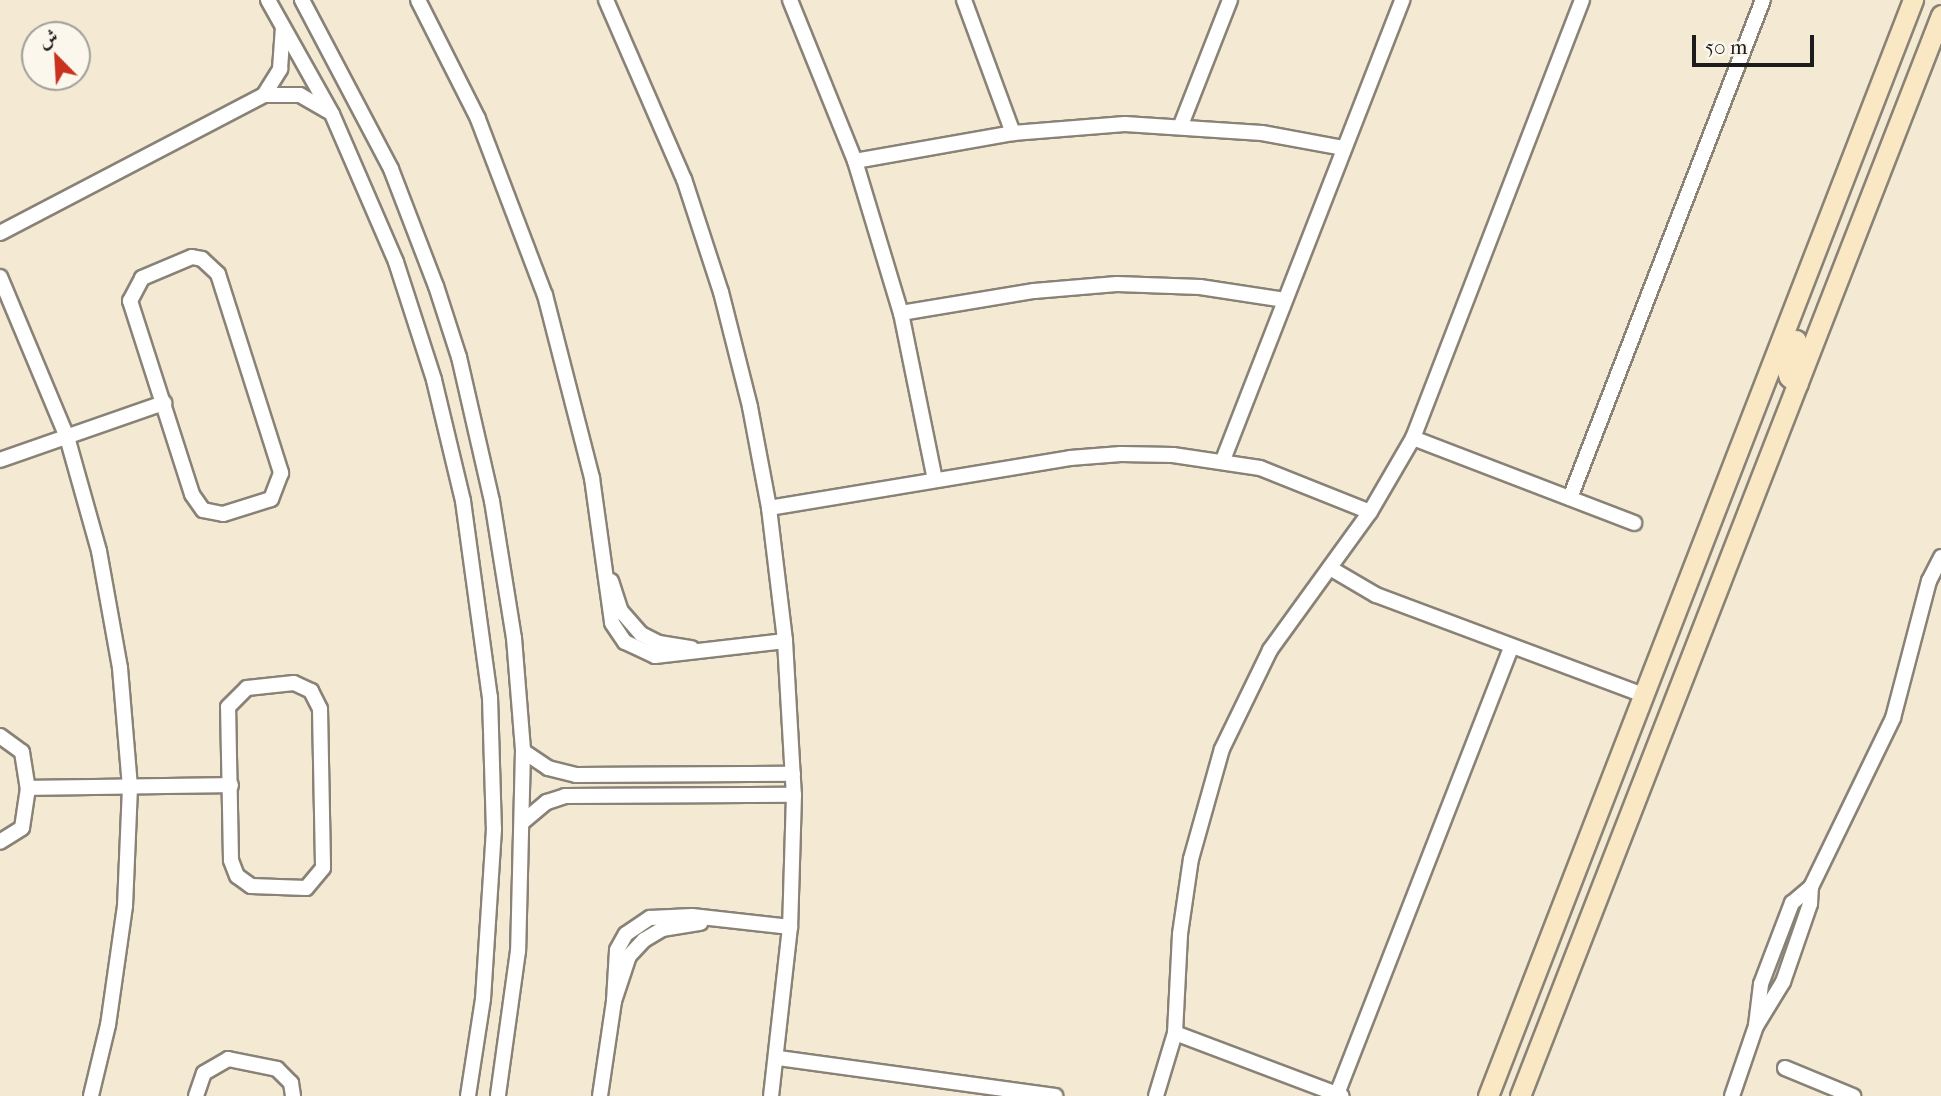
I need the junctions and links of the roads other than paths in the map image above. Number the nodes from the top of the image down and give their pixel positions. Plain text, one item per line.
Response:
1 (268, 0) edge
2 (302, 0) edge
3 (418, 0) edge
4 (606, 0) edge
5 (790, 0) edge
6 (964, 0) edge
7 (1230, 0) edge
8 (1402, 0) edge
9 (1583, 0) edge
10 (1763, 0) edge
11 (1913, 0) edge
12 (1941, 15) edge
13 (283, 23) junction
14 (264, 94) junction
15 (332, 114) junction
16 (1181, 125) junction
17 (1013, 133) junction
18 (1343, 148) junction
19 (855, 161) junction
20 (0, 233) edge
21 (0, 277) edge
22 (1802, 288) junction
23 (1285, 300) junction
24 (901, 313) junction
25 (1798, 384) junction
26 (164, 403) junction
27 (67, 437) junction
28 (1413, 438) junction
29 (0, 460) edge
30 (1223, 460) junction
31 (935, 480) junction
32 (1570, 498) junction
33 (769, 508) junction
34 (1370, 512) junction
35 (1634, 523) dead end
36 (1941, 557) edge
37 (1330, 568) junction
38 (785, 641) junction
39 (1511, 648) junction
40 (1643, 695) junction
41 (0, 736) edge
42 (523, 751) junction
43 (793, 774) junction
44 (655, 775) junction
45 (231, 785) junction
46 (130, 787) junction
47 (28, 788) junction
48 (655, 795) junction
49 (794, 795) junction
50 (524, 821) junction
51 (0, 842) edge
52 (790, 926) junction
53 (1537, 967) junction
54 (1175, 1033) junction
55 (1541, 1039) junction
56 (778, 1058) junction
57 (1786, 1068) dead end
58 (1844, 1094) edge
59 (1339, 1095) edge
60 (91, 1096) edge
61 (197, 1096) edge
62 (293, 1096) edge
63 (468, 1096) edge
64 (498, 1096) edge
65 (600, 1096) edge
66 (771, 1096) edge
67 (1055, 1096) edge
68 (1156, 1096) edge
69 (1488, 1096) edge
70 (1520, 1096) edge
71 (1732, 1096) edge

1 - 13 street
2 - 42 street
3 - 38 street
4 - 33 street
5 - 19 street
6 - 17 street
7 - 16 street
8 - 18 street
9 - 28 street
10 - 32 street
11 - 22 street
12 - 25 street
13 - 14 street
13 - 15 street
14 - 15 street
14 - 20 street
15 - 63 street
16 - 17 street
16 - 18 street
17 - 19 street
18 - 23 street
19 - 24 street
21 - 27 street
22 - 25 street
22 - 40 street
23 - 24 street
23 - 30 street
24 - 31 street
25 - 55 street
26 - 26 street
26 - 27 street
27 - 29 street
27 - 46 street
28 - 32 street
28 - 34 street
30 - 31 street
30 - 34 street
31 - 33 street
32 - 35 street
33 - 38 street
34 - 37 street
36 - 71 street
37 - 39 street
37 - 54 street
38 - 43 street
39 - 40 street
39 - 59 street
40 - 53 street
41 - 47 street
42 - 44 street
42 - 50 street
43 - 44 street
43 - 49 street
44 - 48 street
45 - 45 street
45 - 46 street
46 - 47 street
46 - 60 street
47 - 51 street
48 - 49 street
48 - 50 street
49 - 52 street
50 - 64 street
52 - 56 street
52 - 65 street
53 - 55 street
53 - 69 street
54 - 59 street
54 - 68 street
55 - 70 street
56 - 66 street
56 - 67 street
57 - 58 street
61 - 62 street

